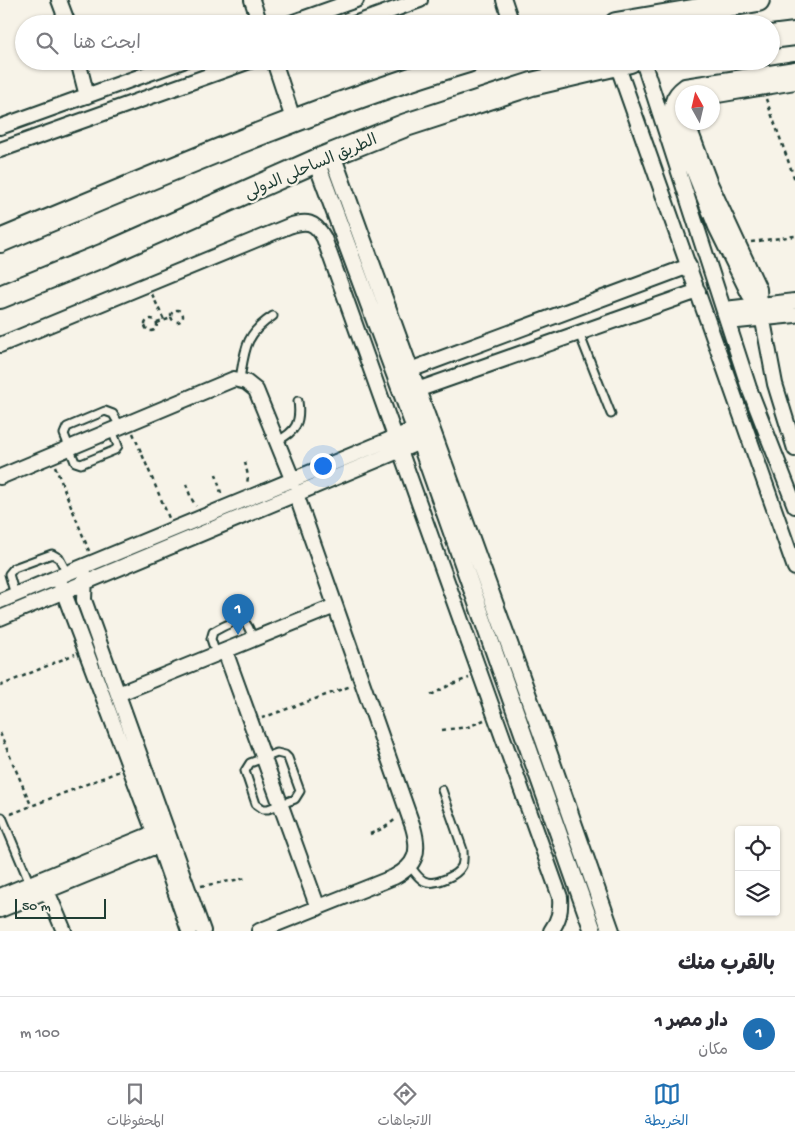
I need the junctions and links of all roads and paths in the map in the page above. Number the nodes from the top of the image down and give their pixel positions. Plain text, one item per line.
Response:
1 (59, 0) edge
2 (252, 0) edge
3 (356, 0) edge
4 (420, 0) edge
5 (504, 0) edge
6 (758, 0) edge
7 (65, 15) edge
8 (257, 15) edge
9 (314, 15) edge
10 (379, 15) edge
11 (509, 15) edge
12 (669, 15) edge
13 (795, 34) edge
14 (780, 36) edge
15 (795, 69) edge
16 (80, 70) edge
17 (158, 70) edge
18 (225, 70) edge
19 (277, 70) edge
20 (441, 70) edge
21 (593, 70) edge
22 (626, 70) edge
23 (646, 70) edge
24 (795, 82) edge
25 (689, 85) edge
26 (762, 87) junction
27 (720, 95) edge
28 (87, 96) junction
29 (675, 102) edge
30 (294, 122) junction
31 (675, 125) edge
32 (0, 127) edge
33 (677, 130) edge
34 (690, 130) edge
35 (0, 150) edge
36 (324, 158) junction
37 (793, 169) edge
38 (795, 180) edge
39 (795, 236) edge
40 (0, 241) edge
41 (737, 244) junction
42 (702, 245) junction
43 (684, 251) junction
44 (689, 266) junction
45 (148, 284) junction
46 (698, 291) junction
47 (0, 297) edge
48 (795, 301) edge
49 (762, 312) junction
50 (795, 315) edge
51 (273, 316) dead end
52 (726, 316) junction
53 (171, 318) junction
54 (164, 320) junction
55 (157, 323) junction
56 (579, 333) junction
57 (0, 345) edge
58 (742, 364) junction
59 (410, 370) junction
60 (726, 371) junction
61 (240, 380) junction
62 (417, 390) junction
63 (298, 401) dead end
64 (612, 414) dead end
65 (120, 426) junction
66 (418, 436) junction
67 (277, 441) junction
68 (398, 444) junction
69 (69, 448) junction
70 (795, 449) edge
71 (51, 455) junction
72 (245, 462) dead end
73 (216, 474) dead end
74 (0, 477) edge
75 (186, 484) dead end
76 (294, 488) junction
77 (244, 501) junction
78 (795, 506) edge
79 (225, 508) junction
80 (205, 517) junction
81 (173, 530) junction
82 (87, 565) junction
83 (795, 568) edge
84 (62, 575) junction
85 (85, 582) junction
86 (63, 592) junction
87 (15, 595) junction
88 (0, 601) edge
89 (335, 606) junction
90 (0, 618) edge
91 (253, 640) junction
92 (85, 650) junction
93 (221, 652) junction
94 (480, 674) junction
95 (362, 682) junction
96 (0, 686) edge
97 (118, 694) junction
98 (431, 695) dead end
99 (496, 716) junction
100 (251, 722) junction
101 (442, 730) dead end
102 (0, 733) edge
103 (264, 758) junction
104 (130, 767) junction
105 (442, 790) dead end
106 (281, 805) junction
107 (31, 806) junction
108 (407, 809) junction
109 (2, 817) joint
110 (370, 834) dead end
111 (163, 837) junction
112 (410, 866) junction
113 (247, 878) dead end
114 (30, 884) junction
115 (187, 885) junction
116 (47, 890) junction
117 (0, 896) edge
118 (318, 908) junction
119 (0, 910) edge
120 (64, 931) edge
121 (189, 931) edge
122 (203, 931) edge
123 (259, 931) edge
124 (551, 931) edge
125 (593, 931) edge
126 (610, 931) edge

1 - 7 street
2 - 8 street
3 - 9 street
4 - 10 street
5 - 11 street
6 - 12 highway
13 - 14 highway
15 - 25 street
16 - 28 street
17 - 28 street
18 - 35 street
19 - 30 street
20 - 30 highway
21 - 36 highway, الطريق الساحلى الدولى
22 - 43 street
23 - 42 street
24 - 26 street
26 - 27 street
26 - 37 path
28 - 32 street
29 - 31 street
30 - 40 highway
33 - 49 street
34 - 41 street
36 - 47 highway, الطريق الساحلى الدولى
36 - 59 street
36 - 66 street
37 - 38 path
39 - 41 path
41 - 49 street
42 - 43 street
42 - 52 street
43 - 44 street
44 - 46 street
44 - 59 street
45 - 54 path
45 - 57 street
45 - 68 street
46 - 56 street
46 - 60 street
48 - 49 street
49 - 50 street
49 - 52 street
49 - 70 street
51 - 61 lane
52 - 58 street
53 - 53 path
53 - 54 path
54 - 55 path
55 - 55 path
56 - 62 street
56 - 64 lane
58 - 60 street
58 - 78 street
59 - 62 street
60 - 83 street
61 - 65 street
61 - 67 street
62 - 126 street
63 - 67 lane
65 - 69 street
65 - 69 lane
65 - 69 lane
65 - 81 path
66 - 68 street
66 - 125 street
67 - 76 street
68 - 76 street
68 - 94 street
69 - 71 street
71 - 74 street
71 - 82 path
72 - 77 path
73 - 79 path
75 - 80 path
76 - 77 street
76 - 85 street
76 - 89 street
77 - 79 street
79 - 80 street
80 - 81 street
81 - 82 street
82 - 84 street
82 - 85 street
84 - 86 street
84 - 87 street
84 - 87 lane
85 - 86 street
85 - 97 street
86 - 90 street
86 - 92 street
87 - 88 street
89 - 91 street
89 - 95 street
91 - 93 street
91 - 93 lane
92 - 96 path
92 - 104 street
93 - 97 street
93 - 100 street
94 - 98 path
94 - 99 street
95 - 100 path
95 - 108 street
97 - 111 street
99 - 101 path
99 - 124 street
100 - 103 street
102 - 107 path
103 - 106 street
103 - 106 lane
103 - 106 lane
104 - 107 path
104 - 111 street
105 - 112 lane
106 - 118 street
107 - 109 path
108 - 110 path
108 - 112 street
109 - 114 lane
111 - 114 street
111 - 115 street
111 - 116 street
111 - 121 street
112 - 118 street
113 - 115 path
114 - 117 street
115 - 122 street
116 - 119 street
116 - 120 street
118 - 123 street

